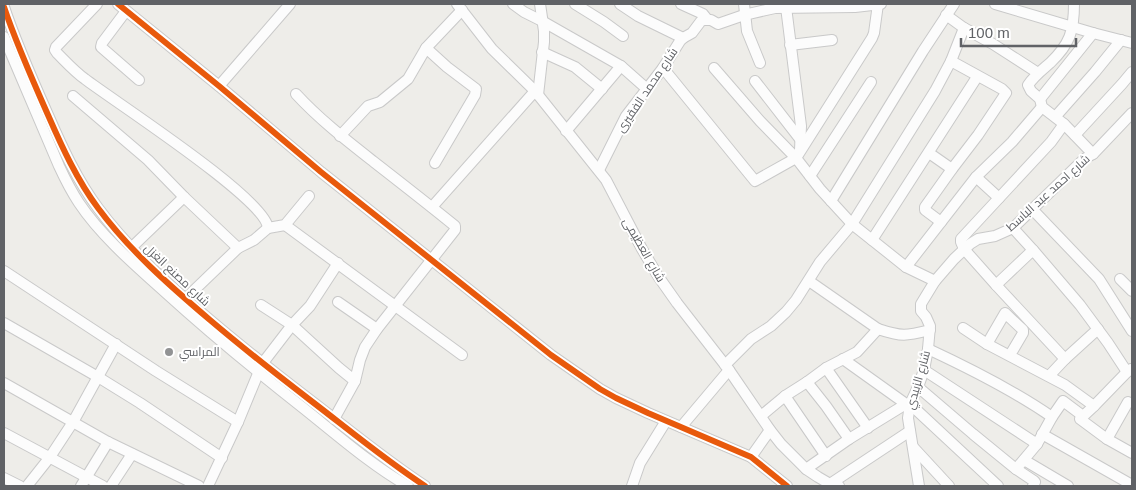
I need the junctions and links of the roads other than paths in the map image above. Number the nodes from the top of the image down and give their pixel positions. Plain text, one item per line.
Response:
1 (97, 4) edge
2 (118, 4) edge
3 (290, 4) edge
4 (513, 4) edge
5 (540, 4) edge
6 (575, 4) edge
7 (620, 4) edge
8 (681, 4) edge
9 (744, 4) edge
10 (879, 4) edge
11 (954, 4) edge
12 (996, 4) edge
13 (1074, 4) edge
14 (801, 5) edge
15 (818, 5) edge
16 (4, 6) edge
17 (775, 6) edge
18 (844, 6) edge
19 (460, 7) edge
20 (786, 7) junction
21 (126, 11) junction
22 (744, 15) junction
23 (946, 16) junction
24 (707, 19) junction
25 (542, 21) junction
26 (1073, 27) junction
27 (964, 28) junction
28 (1093, 33) junction
29 (623, 36) dead end
30 (4, 37) edge
31 (683, 38) junction
32 (832, 40) dead end
33 (1121, 40) junction
34 (1132, 43) edge
35 (790, 45) junction
36 (426, 48) junction
37 (542, 52) junction
38 (951, 61) junction
39 (760, 63) dead end
40 (620, 66) junction
41 (663, 68) junction
42 (714, 68) dead end
43 (1132, 72) edge
44 (1038, 73) junction
45 (977, 76) junction
46 (139, 80) dead end
47 (755, 81) dead end
48 (871, 82) dead end
49 (219, 86) junction
50 (602, 89) junction
51 (647, 89) junction
52 (537, 93) junction
53 (296, 94) dead end
54 (73, 96) dead end
55 (1041, 103) junction
56 (1132, 113) edge
57 (1056, 116) junction
58 (1064, 124) junction
59 (566, 131) junction
60 (1075, 135) junction
61 (340, 136) junction
62 (800, 139) junction
63 (929, 153) junction
64 (1093, 154) junction
65 (798, 155) junction
66 (70, 161) junction
67 (435, 163) dead end
68 (59, 166) junction
69 (952, 169) junction
70 (599, 170) junction
71 (810, 176) junction
72 (976, 177) junction
73 (309, 196) dead end
74 (184, 197) junction
75 (999, 198) junction
76 (830, 201) junction
77 (432, 207) junction
78 (1032, 209) junction
79 (941, 222) junction
80 (852, 224) junction
81 (285, 225) junction
82 (268, 228) junction
83 (1013, 228) junction
84 (872, 240) junction
85 (132, 247) junction
86 (238, 248) junction
87 (964, 249) junction
88 (1033, 250) junction
89 (432, 260) junction
90 (338, 264) junction
91 (906, 266) junction
92 (4, 271) edge
93 (1120, 279) dead end
94 (808, 281) junction
95 (936, 281) junction
96 (996, 285) junction
97 (1132, 291) edge
98 (186, 300) junction
99 (338, 302) dead end
100 (261, 304) dead end
101 (394, 306) junction
102 (4, 324) edge
103 (292, 326) junction
104 (963, 328) dead end
105 (376, 329) junction
106 (878, 329) junction
107 (1098, 329) junction
108 (930, 330) junction
109 (1132, 331) edge
110 (116, 344) junction
111 (987, 344) junction
112 (928, 348) junction
113 (462, 355) dead end
114 (1010, 355) junction
115 (843, 359) junction
116 (1065, 359) junction
117 (260, 368) junction
118 (727, 368) junction
119 (826, 368) junction
120 (924, 370) junction
121 (1129, 370) edge
122 (1049, 376) junction
123 (98, 377) junction
124 (355, 381) junction
125 (807, 382) junction
126 (4, 383) edge
127 (918, 387) junction
128 (785, 396) junction
129 (1128, 402) dead end
130 (908, 404) junction
131 (1094, 406) junction
132 (761, 416) junction
133 (1083, 416) junction
134 (1052, 417) junction
135 (334, 419) junction
136 (666, 421) junction
137 (74, 422) junction
138 (238, 422) junction
139 (681, 426) junction
140 (868, 428) junction
141 (770, 430) junction
142 (910, 431) junction
143 (4, 433) edge
144 (1042, 434) junction
145 (849, 439) junction
146 (1106, 439) junction
147 (108, 442) junction
148 (1037, 444) junction
149 (913, 446) junction
150 (1132, 453) edge
151 (132, 454) junction
152 (751, 456) junction
153 (826, 456) junction
154 (50, 457) junction
155 (222, 458) junction
156 (1024, 460) junction
157 (806, 469) junction
158 (1016, 469) junction
159 (87, 477) junction
160 (4, 478) edge
161 (397, 479) edge
162 (835, 485) edge
163 (994, 485) edge
164 (1132, 485) edge
165 (20, 486) edge
166 (27, 486) edge
167 (81, 486) edge
168 (103, 486) edge
169 (111, 486) edge
170 (199, 486) edge
171 (208, 486) edge
172 (408, 486) edge
173 (425, 486) edge
174 (632, 486) edge
175 (787, 486) edge
176 (919, 486) edge
177 (949, 486) edge
178 (1033, 486) edge
179 (1068, 486) edge

1 - 82 street
2 - 21 street
3 - 49 street
4 - 25 street
5 - 25 street
6 - 29 street
7 - 31 street
8 - 24 street
9 - 22 street
10 - 18 street
10 - 65 street
11 - 23 street
12 - 26 street
13 - 26 street
14 - 15 street
14 - 20 street
15 - 18 street
16 - 66 street, شارع مصنع الغزل
17 - 20 street
17 - 22 street
19 - 36 street
19 - 52 street, شارع العظيمى
20 - 35 street
21 - 46 street
21 - 49 street
22 - 24 street
22 - 39 street
23 - 27 street
23 - 76 street
24 - 31 street, شارع محمد الفقيرى
25 - 37 street
25 - 40 street
26 - 28 street
26 - 44 street
27 - 38 street
27 - 44 street
28 - 33 street
28 - 55 street
30 - 68 street, شارع مصنع الغزل
31 - 41 street, شارع محمد الفقيرى
32 - 35 street
33 - 34 street
33 - 57 street
35 - 62 street
36 - 61 street
36 - 67 street
37 - 50 street
37 - 52 street
38 - 45 street
38 - 80 street
40 - 50 street
40 - 51 street
41 - 51 street, شارع محمد الفقيرى
41 - 65 street
42 - 65 street
43 - 60 street
44 - 55 street
45 - 63 street
45 - 69 street
47 - 62 street
48 - 71 street
49 - 89 street
50 - 59 street
51 - 70 street, شارع محمد الفقيرى
52 - 59 street, شارع العظيمى
52 - 77 street
53 - 61 street
54 - 74 street
55 - 57 street
55 - 72 street
56 - 64 street, شارع احمد عبد الباسط
57 - 58 street
58 - 60 street
58 - 75 street
59 - 70 street, شارع العظيمى
60 - 64 street
61 - 77 street
62 - 65 street
63 - 69 street
63 - 84 street
64 - 78 street, شارع احمد عبد الباسط
65 - 71 street
66 - 68 street
66 - 85 street, شارع مصنع الغزل
68 - 117 street, شارع مصنع الغزل
69 - 79 street
70 - 118 street, شارع العظيمى
71 - 76 street
72 - 75 street
72 - 79 street
73 - 81 street
74 - 85 street
74 - 86 street
75 - 87 street
76 - 80 street
77 - 89 street
78 - 83 street, شارع احمد عبد الباسط
78 - 109 street
79 - 91 street
80 - 84 street
80 - 94 street
81 - 82 street
81 - 90 street
82 - 86 street
83 - 87 street, شارع احمد عبد الباسط
83 - 88 street
84 - 91 street
85 - 98 street, شارع مصنع الغزل
86 - 98 street
87 - 95 street, شارع احمد عبد الباسط
87 - 96 street
88 - 96 street
88 - 107 street
89 - 101 street
89 - 136 street
90 - 101 street
90 - 103 street
91 - 95 street
92 - 110 street
93 - 97 street
94 - 106 street
94 - 118 street
95 - 108 street
96 - 116 street
98 - 117 street, شارع مصنع الغزل
99 - 105 street
100 - 103 street
101 - 105 street
101 - 113 street
102 - 123 street
103 - 117 street
103 - 124 street
104 - 111 street
105 - 124 street
106 - 108 street
106 - 115 street
107 - 116 street
107 - 121 street
108 - 112 street, شارع الزبيدي
110 - 123 street
110 - 138 street
111 - 114 street
111 - 114 street
112 - 120 street, شارع الزبيدي
112 - 134 street
114 - 122 street
115 - 119 street
115 - 130 street
116 - 122 street
117 - 135 street, شارع مصنع الغزل
117 - 138 street
117 - 161 street, شارع مصنع الغزل
118 - 132 street, شارع العظيمى
118 - 139 street
119 - 125 street
119 - 140 street
120 - 127 street, شارع الزبيدي
120 - 148 street
121 - 131 street
122 - 131 street
123 - 137 street
123 - 155 street
124 - 135 street
125 - 128 street
125 - 145 street
126 - 137 street
127 - 130 street, شارع الزبيدي
127 - 158 street
128 - 132 street
128 - 153 street
129 - 146 street
130 - 140 street
130 - 142 street, شارع الزبيدي
130 - 163 street
131 - 133 street
132 - 141 street, شارع العظيمى
133 - 134 street
133 - 146 street
134 - 144 street
135 - 161 street, شارع مصنع الغزل
136 - 139 street
136 - 174 street
137 - 147 street
137 - 154 street
138 - 155 street
139 - 152 street
140 - 145 street
141 - 152 street
141 - 157 street, شارع العظيمى
142 - 149 street, شارع الزبيدي
142 - 162 street
143 - 154 street
144 - 148 street
144 - 164 street
145 - 153 street
146 - 150 street
147 - 151 street
147 - 159 street
148 - 156 street
149 - 176 street, شارع الزبيدي
149 - 177 street
151 - 169 street
151 - 170 street
152 - 175 street
153 - 157 street
154 - 159 street
154 - 166 street
155 - 171 street
156 - 158 street
156 - 179 street
157 - 162 street, شارع العظيمى
158 - 178 street
159 - 167 street
159 - 168 street
160 - 165 street
161 - 172 street, شارع مصنع الغزل
161 - 173 street, شارع مصنع الغزل

